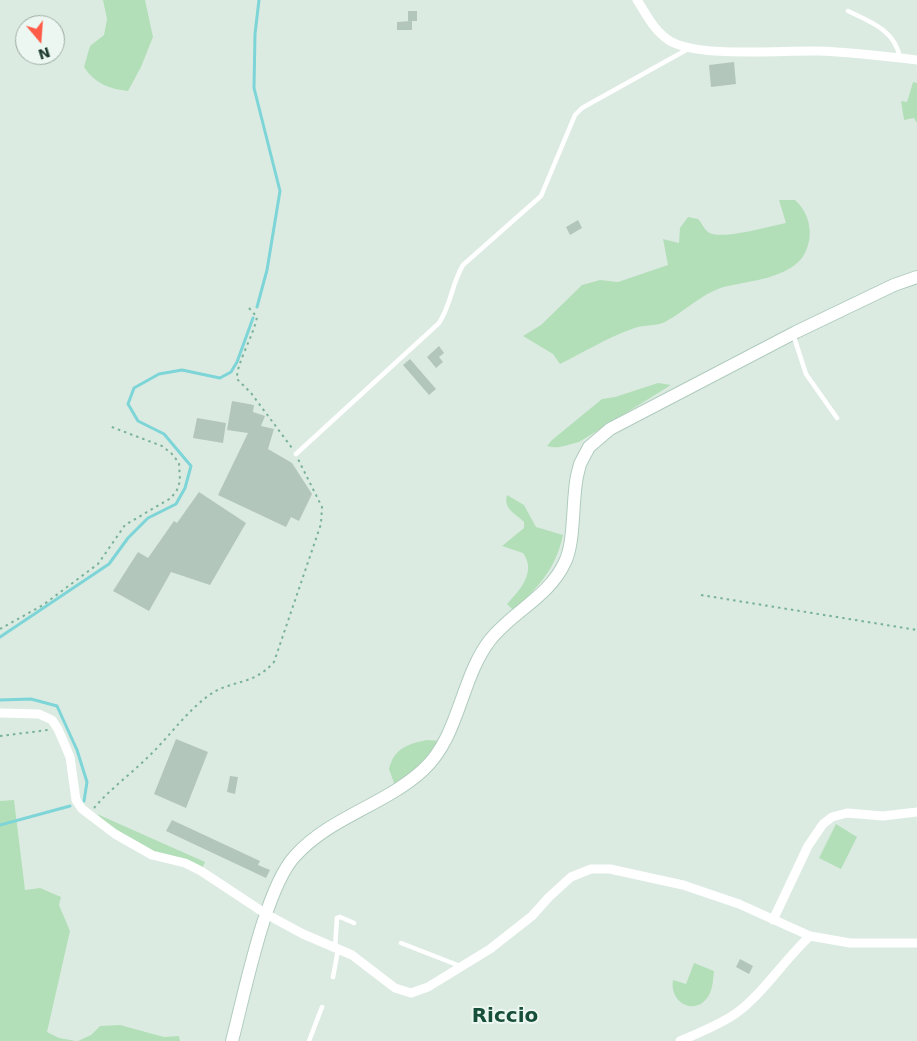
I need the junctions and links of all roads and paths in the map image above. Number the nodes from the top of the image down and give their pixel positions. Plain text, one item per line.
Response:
1 (637, 0) edge
2 (848, 11) dead end
3 (689, 48) junction
4 (900, 58) junction
5 (917, 60) edge
6 (917, 277) edge
7 (249, 308) dead end
8 (793, 334) junction
9 (837, 418) dead end
10 (109, 426) dead end
11 (296, 454) junction
12 (701, 595) dead end
13 (0, 629) edge
14 (917, 630) edge
15 (0, 712) edge
16 (58, 729) junction
17 (0, 736) edge
18 (85, 812) junction
19 (917, 812) edge
20 (266, 914) junction
21 (773, 920) junction
22 (354, 923) dead end
23 (810, 936) junction
24 (401, 943) dead end
25 (917, 943) edge
26 (336, 949) junction
27 (462, 967) junction
28 (333, 977) dead end
29 (322, 1007) dead end
30 (232, 1041) edge
31 (309, 1041) edge
32 (680, 1041) edge

1 - 3 street
2 - 4 lane
3 - 4 street
3 - 11 lane
4 - 5 street
6 - 8 street
7 - 11 path
8 - 9 lane
8 - 20 street
10 - 13 path
11 - 18 path
12 - 14 path
15 - 16 street
16 - 17 path
16 - 18 street
18 - 20 street
19 - 21 street
20 - 26 street
20 - 30 street
21 - 23 street
21 - 27 street
22 - 26 lane
23 - 25 street
23 - 32 street
24 - 27 lane
26 - 27 street
26 - 28 lane
29 - 31 lane

